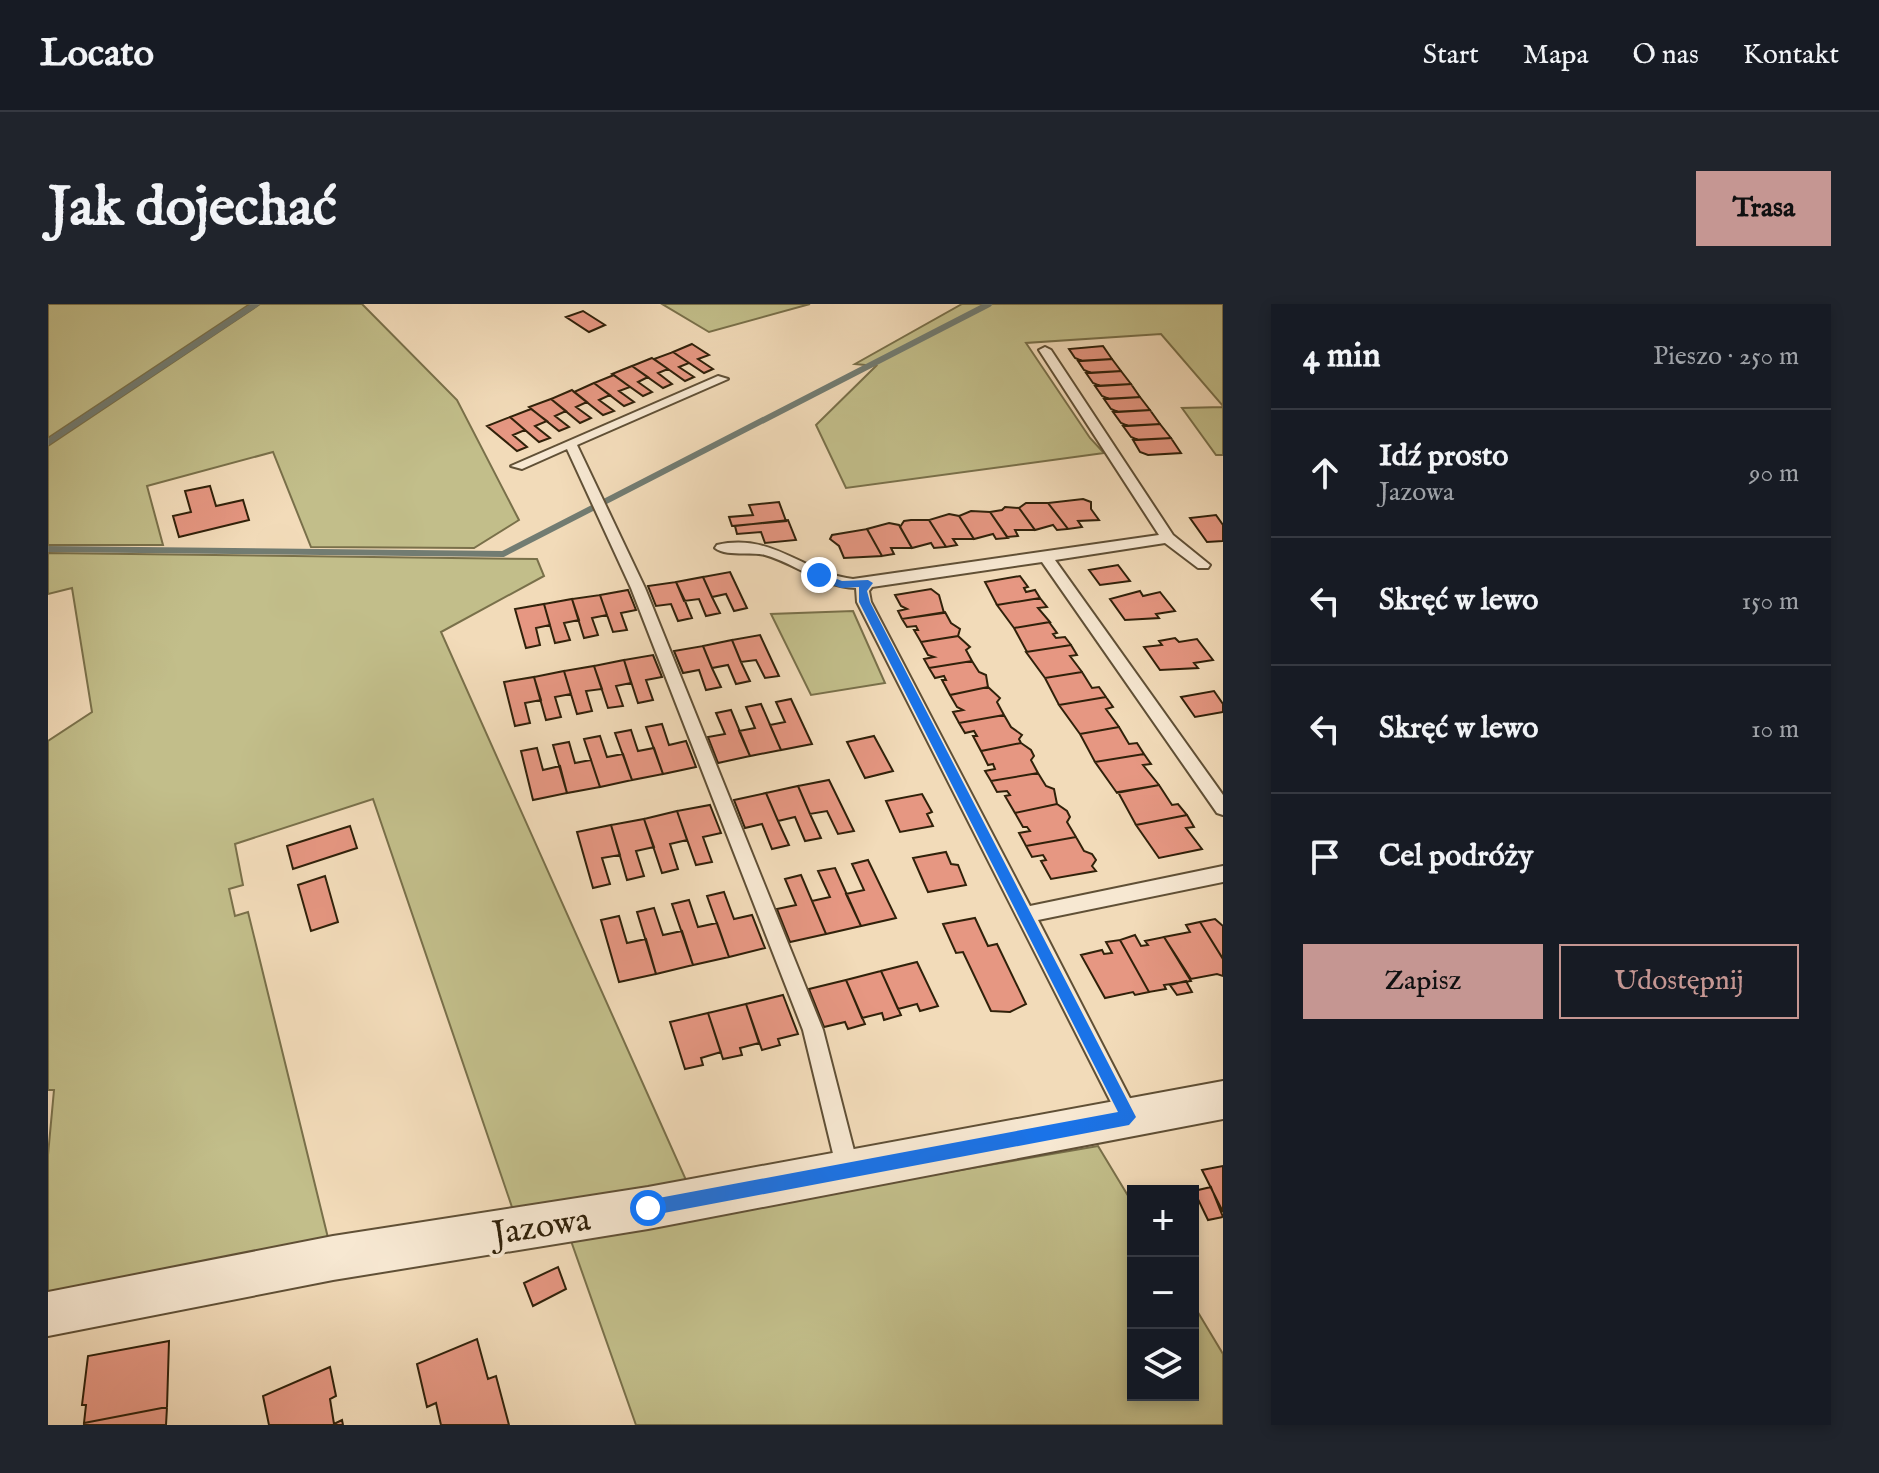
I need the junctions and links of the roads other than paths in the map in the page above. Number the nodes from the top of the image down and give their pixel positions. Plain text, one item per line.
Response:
1 (1045, 350) dead end
2 (722, 379) dead end
3 (570, 443) junction
4 (517, 466) dead end
5 (1168, 538) junction
6 (722, 548) dead end
7 (1045, 556) junction
8 (1203, 565) dead end
9 (868, 583) junction
10 (1223, 808) edge
11 (1223, 874) edge
12 (1024, 915) junction
13 (1223, 1100) edge
14 (1129, 1117) junction
15 (848, 1170) junction
16 (48, 1314) edge

1 - 5 lane
2 - 3 lane
3 - 4 lane
3 - 15 lane
5 - 7 lane
5 - 8 lane
6 - 9 lane
7 - 9 lane
7 - 10 lane
9 - 12 lane
11 - 12 lane
12 - 14 lane
13 - 14 street, Jazowa
14 - 15 street, Jazowa
15 - 16 street, Jazowa

